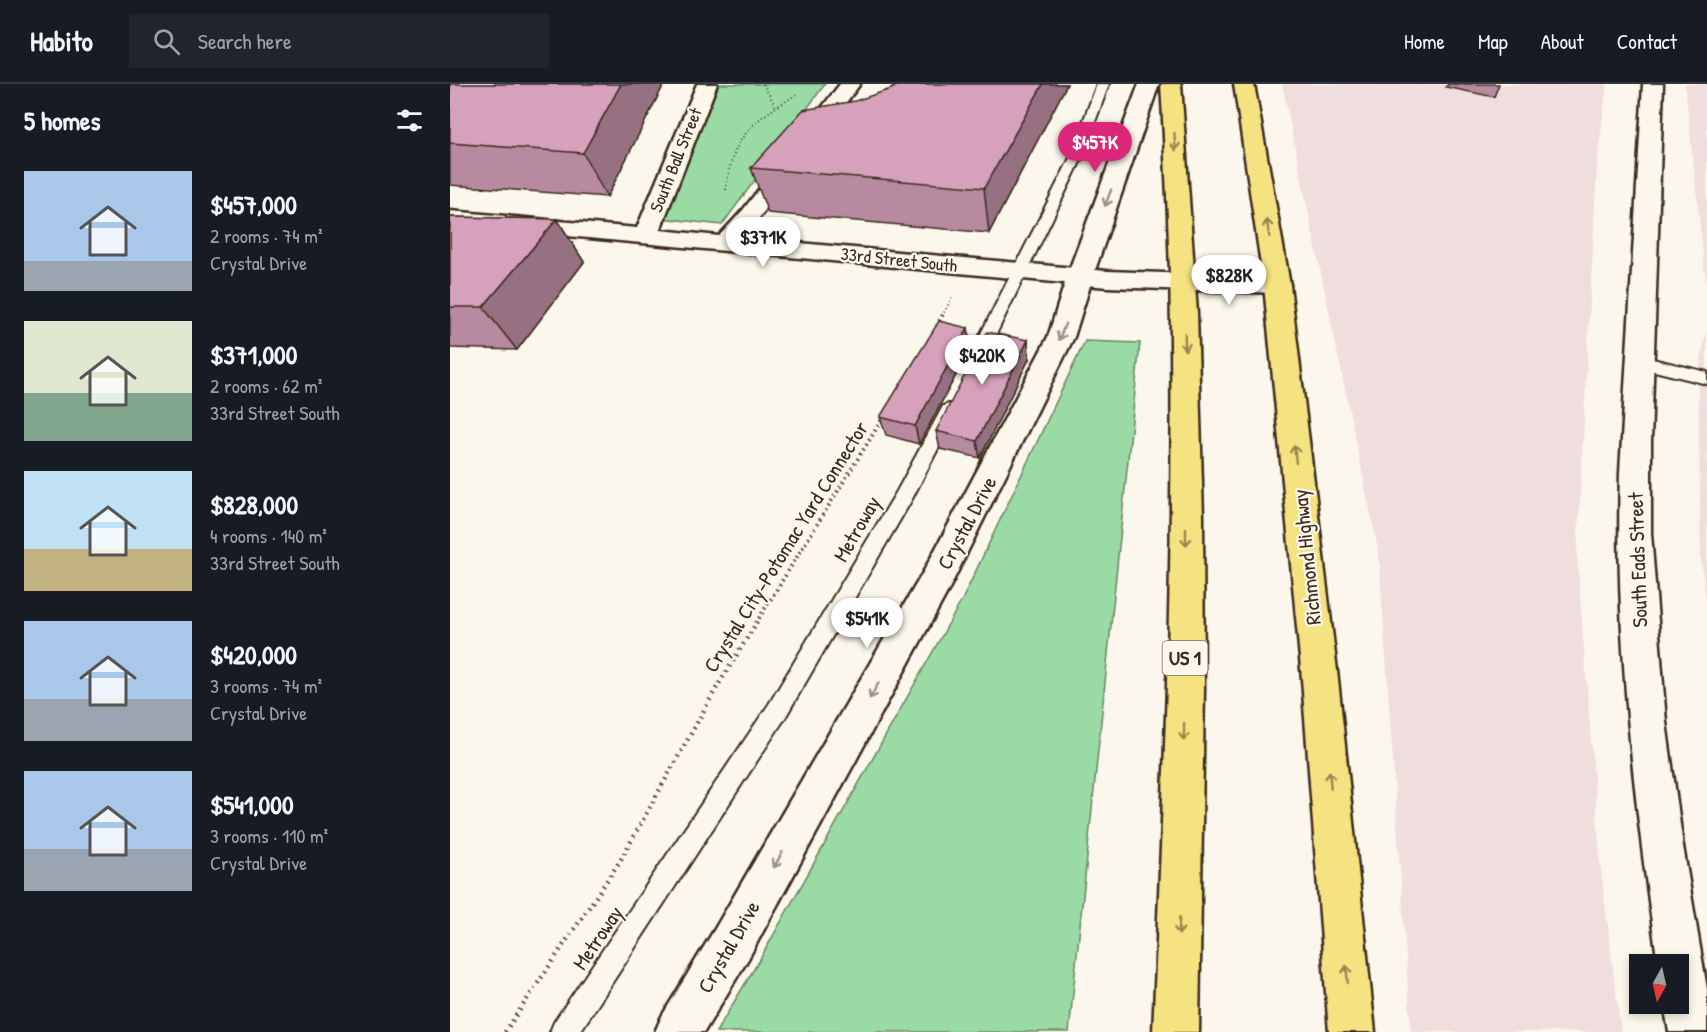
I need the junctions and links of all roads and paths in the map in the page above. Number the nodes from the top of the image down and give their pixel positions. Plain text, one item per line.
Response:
1 (707, 84) edge
2 (763, 84) edge
3 (850, 84) edge
4 (1103, 84) edge
5 (1149, 84) edge
6 (1171, 84) edge
7 (1244, 84) edge
8 (1653, 84) edge
9 (801, 91) dead end
10 (776, 107) junction
11 (751, 215) junction
12 (450, 218) edge
13 (645, 237) junction
14 (725, 244) junction
15 (965, 267) junction
16 (1022, 271) junction
17 (1080, 276) junction
18 (1182, 283) junction
19 (1277, 285) junction
20 (933, 333) edge
21 (1640, 362) junction
22 (968, 374) edge
23 (1707, 378) edge
24 (958, 394) edge
25 (887, 410) edge
26 (505, 1032) edge
27 (564, 1032) edge
28 (678, 1032) edge
29 (1176, 1032) edge
30 (1352, 1032) edge
31 (1692, 1032) edge

1 - 13 street, South Ball Street
2 - 10 path
3 - 11 street
4 - 16 lane
5 -> 17 street, Crystal Drive
6 -> 18 highway, US 1
19 -> 7 highway, Richmond Highway
8 - 21 street, South Eads Street
9 - 10 path
10 - 11 path
11 - 14 street
12 - 13 street, 33rd Street South
13 - 14 street, 33rd Street South
14 - 15 street, 33rd Street South
15 - 16 street, 33rd Street South
15 - 20 path
16 - 17 street, 33rd Street South
16 - 22 lane
17 - 18 street, 33rd Street South
17 -> 28 street, Crystal Drive
18 - 19 street, 33rd Street South
18 -> 29 highway, US 1
30 -> 19 highway, Richmond Highway
21 - 23 lane
21 - 31 street, South Eads Street
24 - 27 lane, Metroway
25 - 26 path, Crystal City-Potomac Yard Connector

